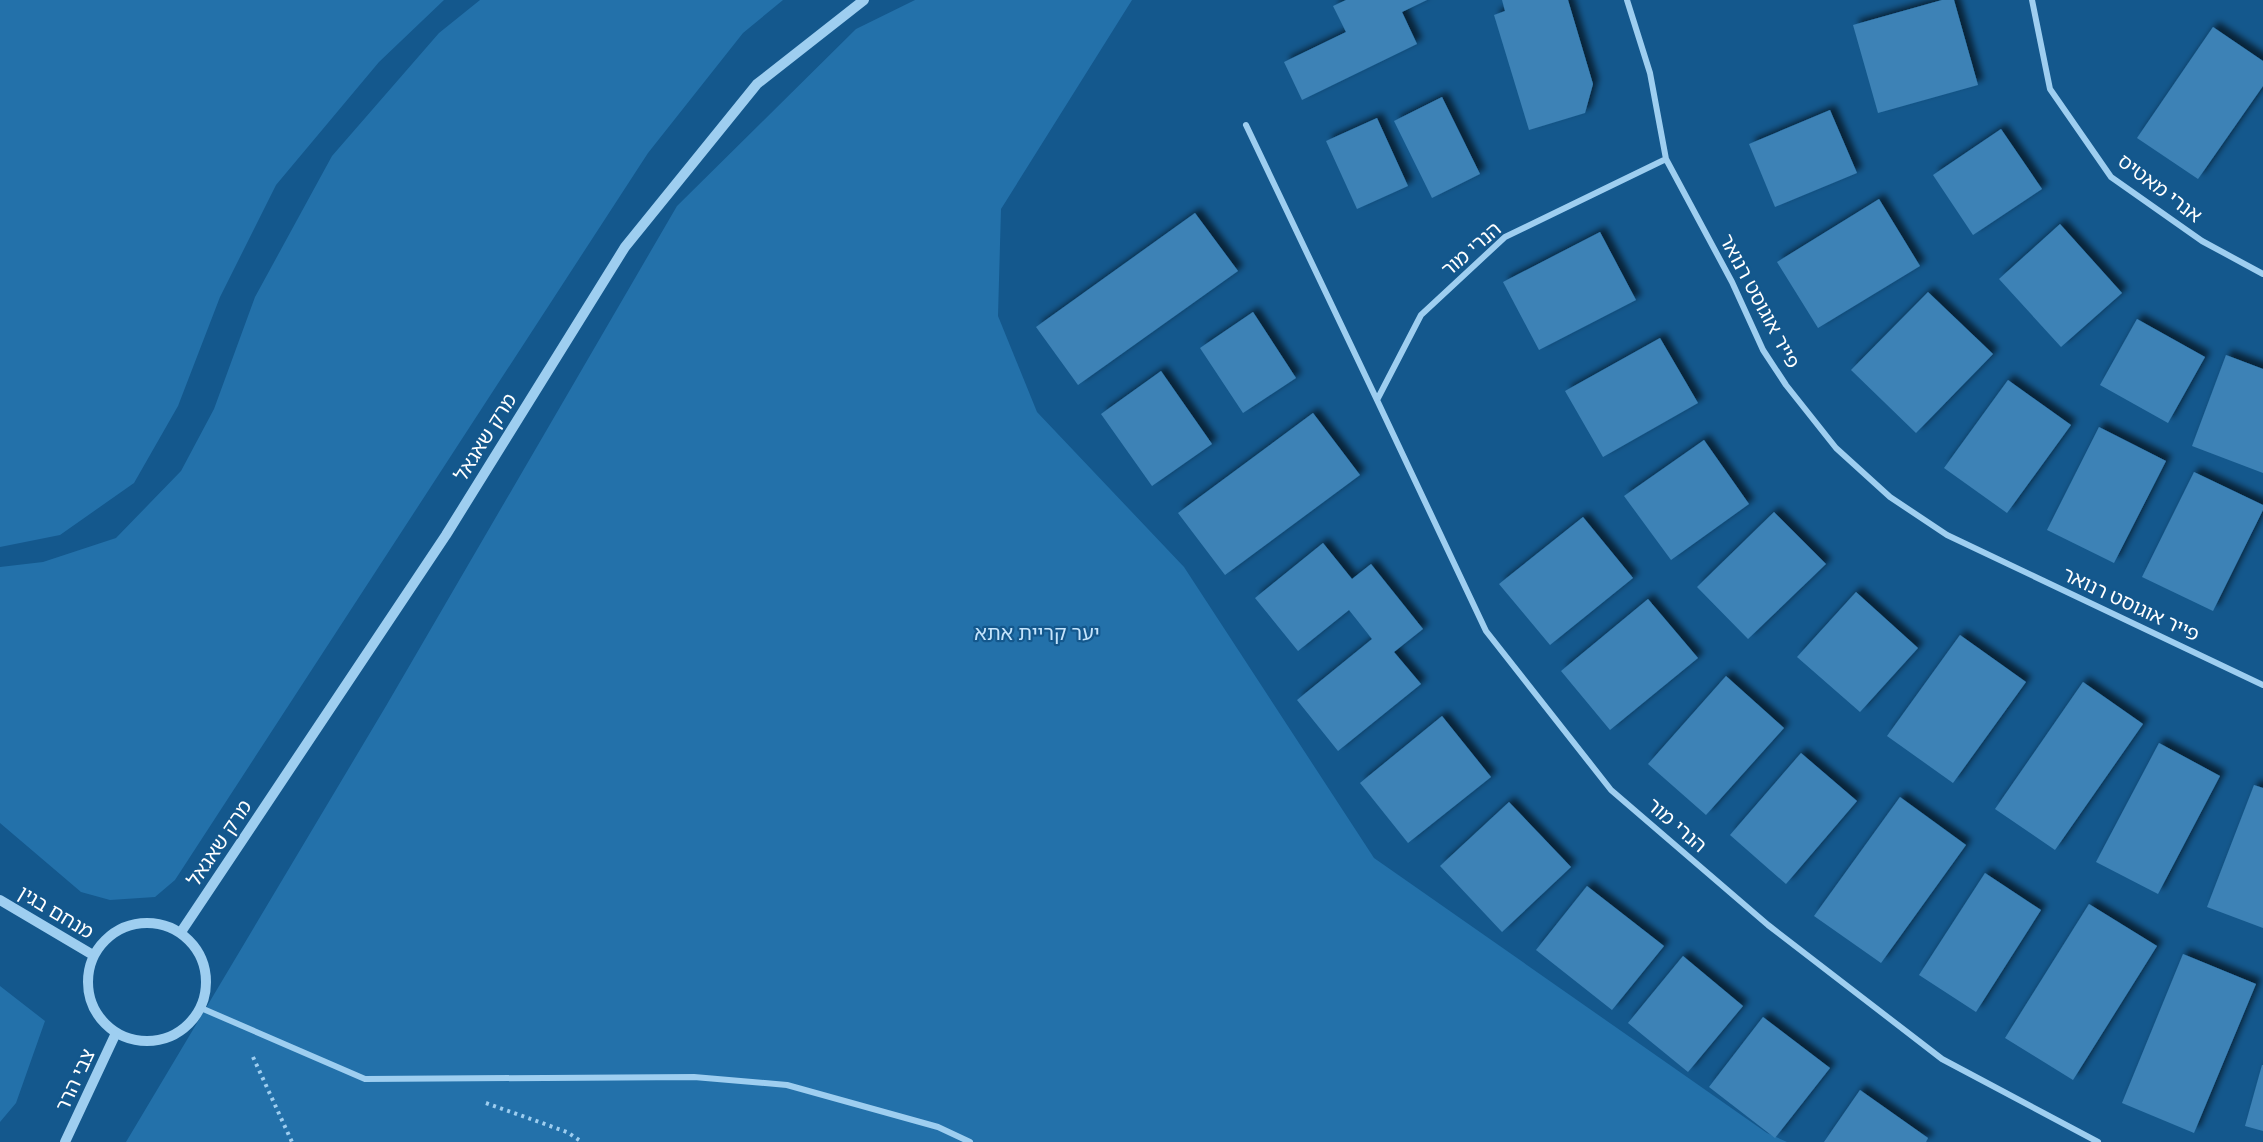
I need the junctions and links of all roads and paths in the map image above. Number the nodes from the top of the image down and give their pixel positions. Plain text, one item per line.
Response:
1 (864, 0) edge
2 (1627, 0) edge
3 (2032, 0) edge
4 (1246, 125) dead end
5 (1666, 159) junction
6 (2263, 274) edge
7 (1377, 400) junction
8 (2263, 685) edge
9 (0, 900) edge
10 (181, 932) junction
11 (93, 955) junction
12 (201, 1008) junction
13 (238, 1024) junction
14 (116, 1033) junction
15 (481, 1101) dead end
16 (65, 1142) edge
17 (292, 1142) edge
18 (582, 1142) edge
19 (969, 1142) edge
20 (2098, 1142) edge

1 - 10 street, מרק שאגאל
2 - 5 street, פייר אוגוסט רנואר
3 - 6 street, אנרי מאטיס
4 - 7 street, הנרי מור
5 - 7 street, הנרי מור
5 - 8 street, פייר אוגוסט רנואר
7 - 20 street, הנרי מור
9 - 11 street, מנחם בגין
10 - 11 street
10 - 12 street
11 - 14 street
12 - 13 street
12 - 14 street
13 - 17 path
13 - 19 street
14 - 16 street, צבי הרר
15 - 18 path

